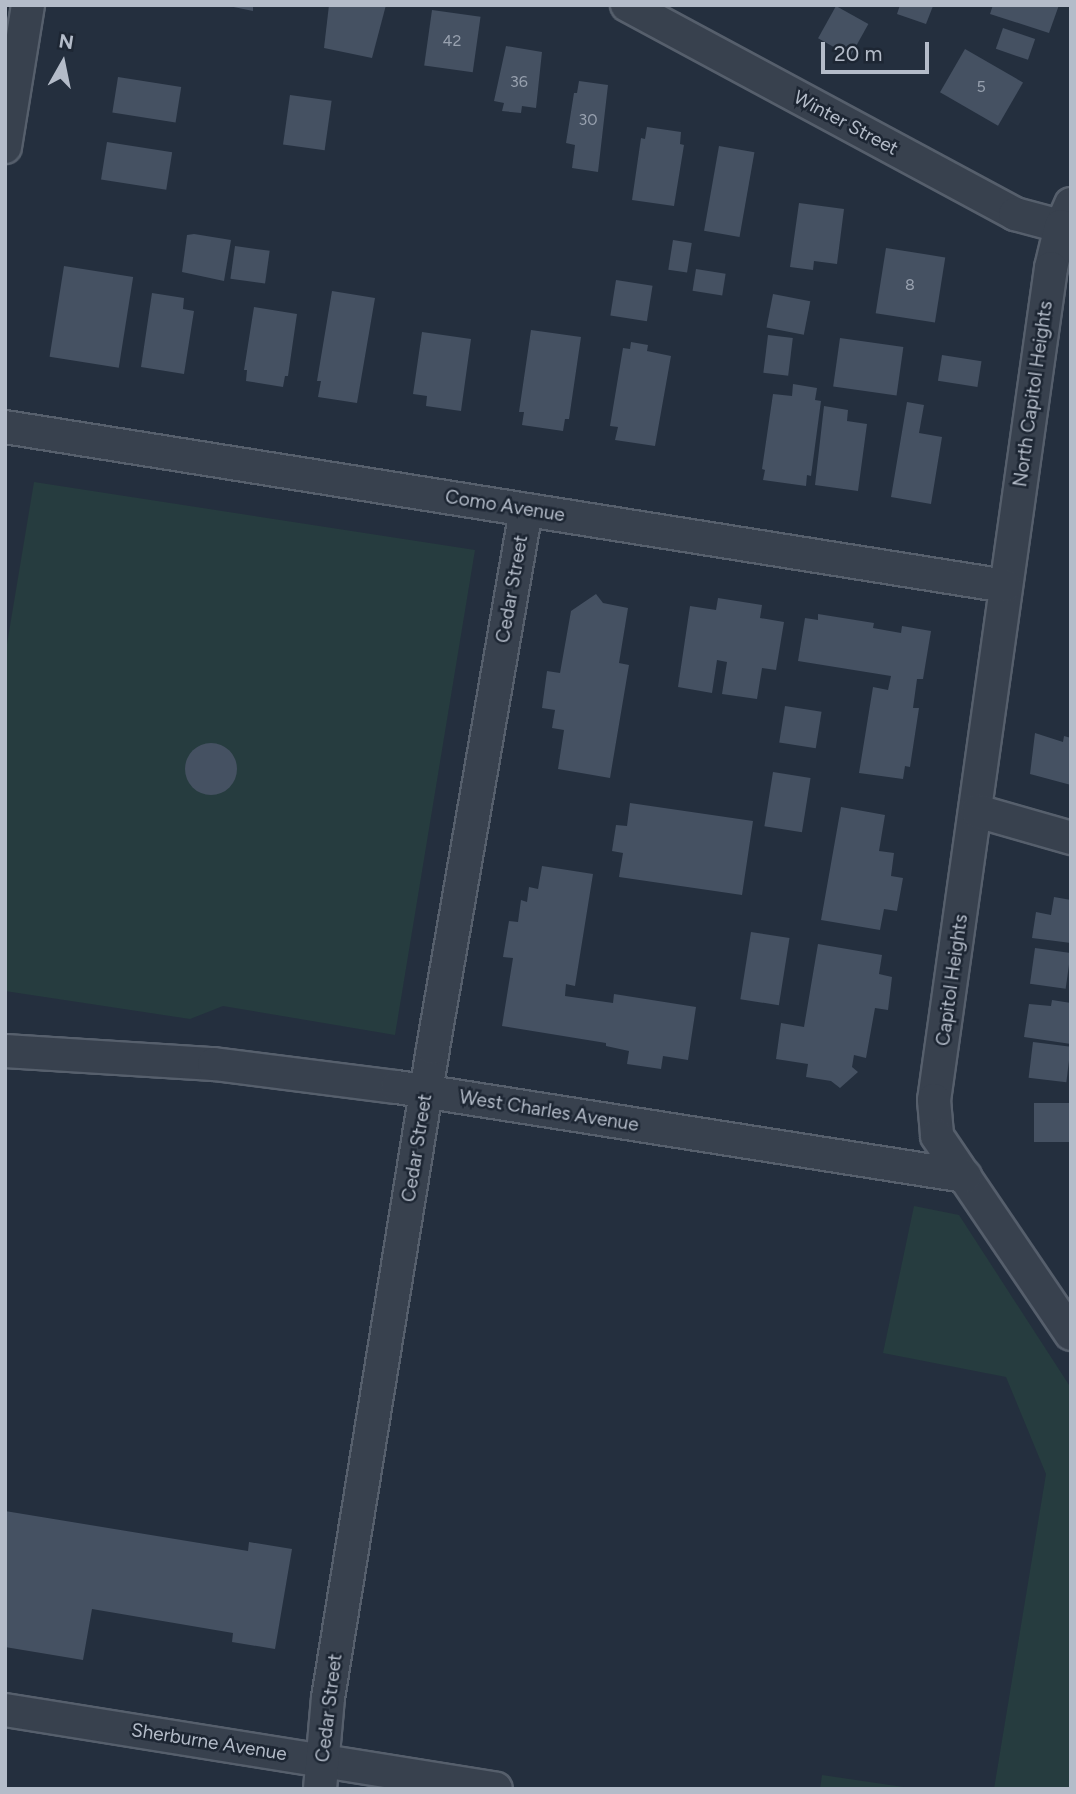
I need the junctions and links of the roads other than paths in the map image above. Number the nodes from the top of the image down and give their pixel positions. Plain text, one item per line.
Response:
1 (28, 5) edge
2 (627, 5) edge
3 (5, 146) edge
4 (1068, 220) edge
5 (5, 427) edge
6 (526, 510) junction
7 (1005, 586) junction
8 (977, 811) junction
9 (1071, 838) edge
10 (5, 1051) edge
11 (426, 1091) junction
12 (965, 1175) junction
13 (1071, 1334) edge
14 (5, 1710) edge
15 (321, 1775) edge
16 (496, 1789) edge

1 - 3 street
2 - 4 street, Winter Street
4 - 7 street, North Capitol Heights
5 - 6 street, Como Avenue
6 - 7 street, Como Avenue
6 - 11 street, Cedar Street
7 - 8 street, Capitol Heights
8 - 9 street
8 - 12 street, Capitol Heights
10 - 11 street, West Charles Avenue
11 - 12 street, West Charles Avenue
11 - 15 street, Cedar Street
12 - 13 street, Capitol Heights
14 - 15 street, Sherburne Avenue
15 - 16 street, Sherburne Avenue

